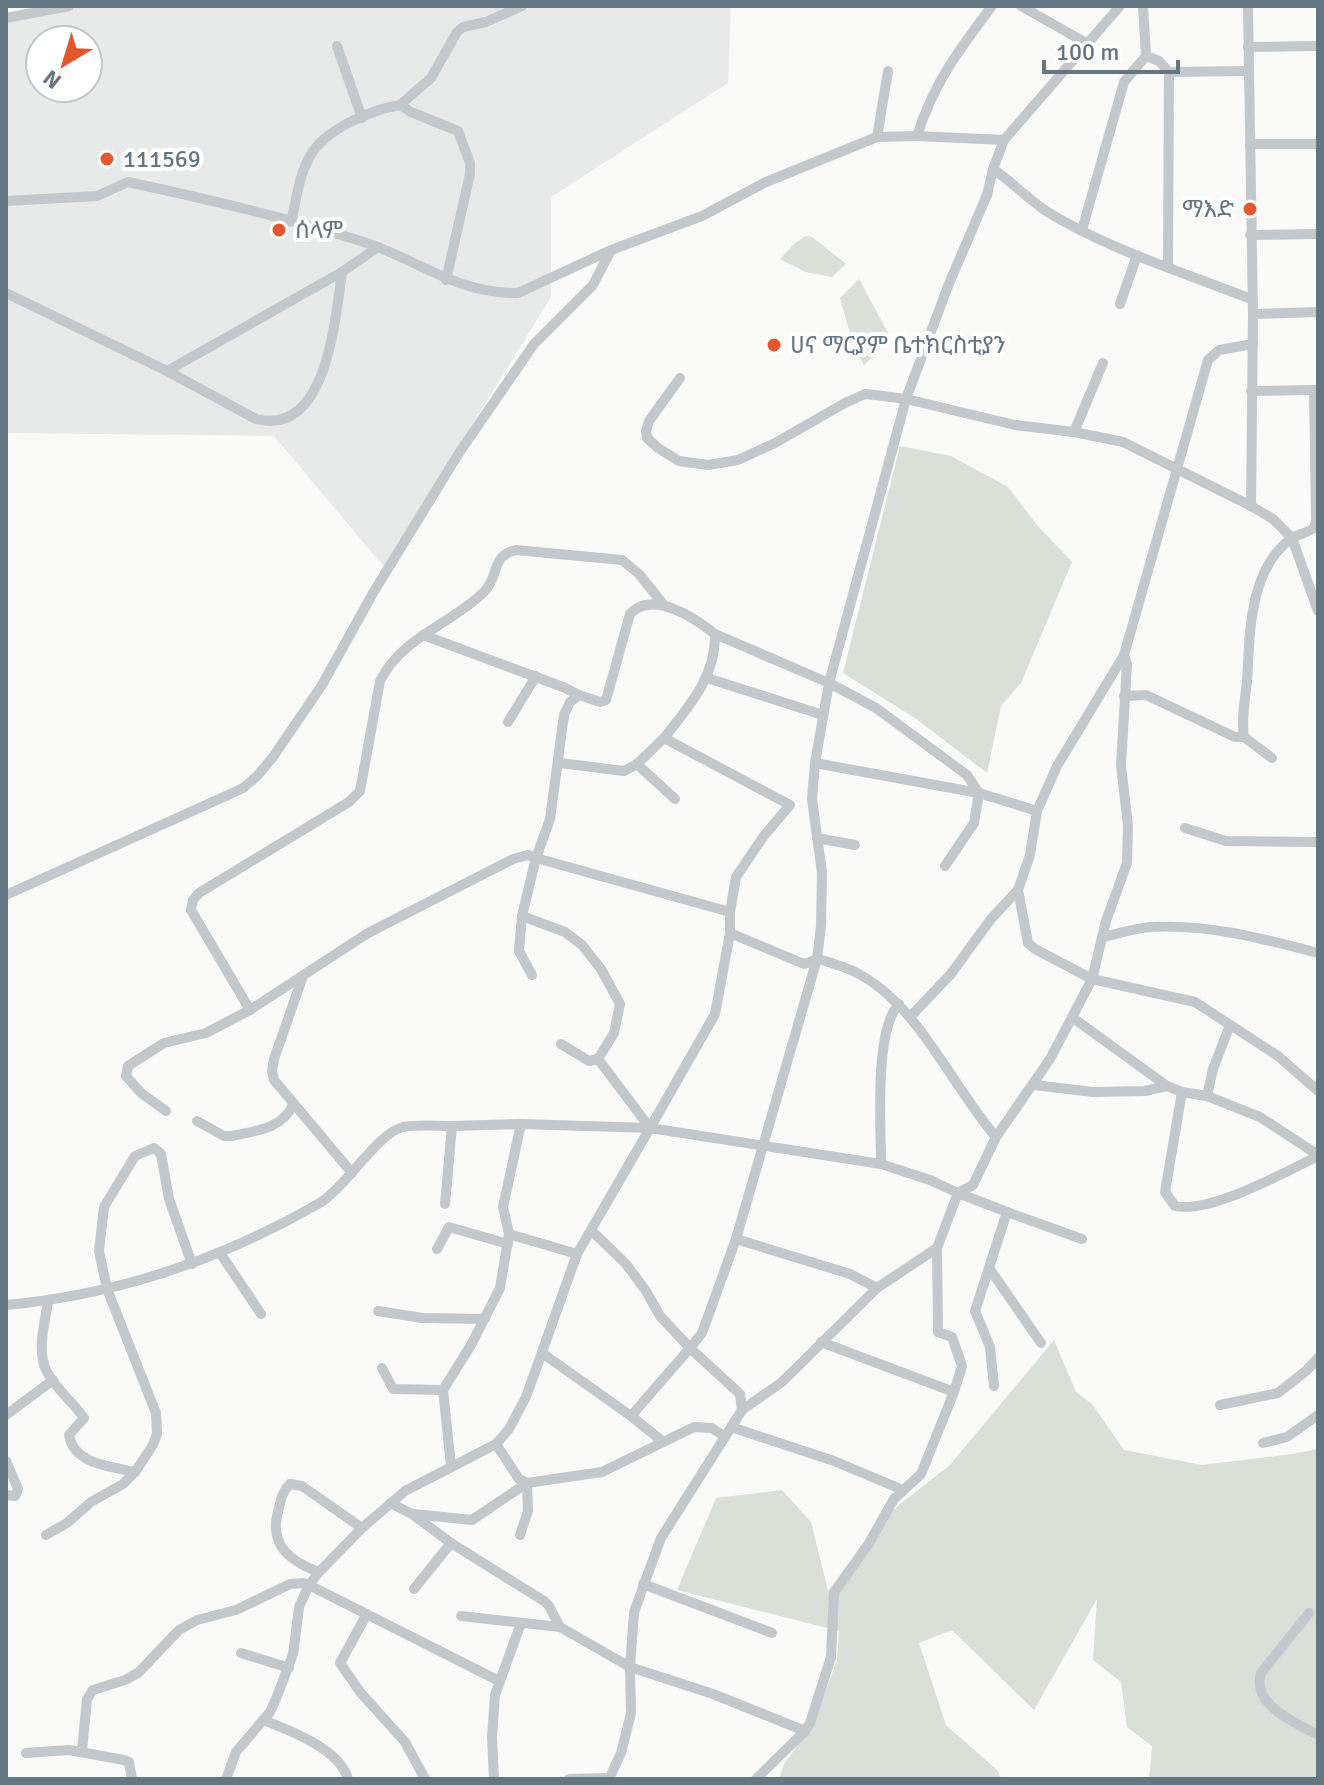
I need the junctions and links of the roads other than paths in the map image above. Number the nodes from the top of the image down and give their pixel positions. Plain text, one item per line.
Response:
1 (69, 6) edge
2 (522, 6) edge
3 (992, 6) edge
4 (1021, 6) edge
5 (1143, 6) edge
6 (1248, 6) edge
7 (1115, 8) edge
8 (6, 18) edge
9 (1088, 44) junction
10 (337, 46) dead end
11 (1318, 46) edge
12 (1248, 47) junction
13 (1146, 56) junction
14 (888, 71) dead end
15 (1249, 71) junction
16 (1169, 72) junction
17 (400, 105) junction
18 (362, 118) junction
19 (917, 136) junction
20 (877, 137) junction
21 (1004, 140) junction
22 (1250, 144) junction
23 (1318, 144) edge
24 (993, 169) junction
25 (6, 201) edge
26 (291, 222) junction
27 (1082, 230) junction
28 (1318, 234) edge
29 (1250, 235) junction
30 (378, 247) junction
31 (611, 250) junction
32 (1137, 255) junction
33 (1168, 267) junction
34 (342, 272) junction
35 (446, 280) junction
36 (6, 293) edge
37 (1251, 299) junction
38 (1120, 304) dead end
39 (1318, 312) edge
40 (1253, 314) junction
41 (1253, 344) junction
42 (1103, 363) dead end
43 (167, 371) junction
44 (680, 378) dead end
45 (1316, 390) edge
46 (1251, 391) junction
47 (906, 399) junction
48 (1074, 432) junction
49 (1177, 469) junction
50 (1251, 506) junction
51 (1292, 538) junction
52 (664, 605) junction
53 (1318, 611) edge
54 (715, 634) junction
55 (423, 635) junction
56 (1124, 655) junction
57 (536, 676) junction
58 (707, 678) junction
59 (829, 683) junction
60 (579, 695) junction
61 (1124, 696) junction
62 (823, 715) junction
63 (508, 722) dead end
64 (1244, 737) junction
65 (664, 738) junction
66 (1272, 758) dead end
67 (560, 763) junction
68 (815, 763) junction
69 (637, 764) junction
70 (979, 793) junction
71 (675, 799) dead end
72 (812, 799) junction
73 (790, 805) junction
74 (1037, 811) junction
75 (1185, 828) dead end
76 (817, 838) junction
77 (1318, 842) edge
78 (855, 845) dead end
79 (536, 858) junction
80 (945, 866) dead end
81 (1018, 890) junction
82 (6, 895) edge
83 (730, 912) junction
84 (522, 916) junction
85 (730, 933) junction
86 (1104, 937) junction
87 (1318, 953) edge
88 (817, 959) junction
89 (532, 975) dead end
90 (303, 976) junction
91 (1092, 979) junction
92 (899, 1004) junction
93 (250, 1010) junction
94 (910, 1017) junction
95 (1073, 1018) junction
96 (1230, 1025) junction
97 (561, 1044) dead end
98 (598, 1059) junction
99 (1034, 1085) junction
100 (1167, 1086) junction
101 (1318, 1091) edge
102 (1182, 1092) junction
103 (1207, 1096) junction
104 (293, 1105) junction
105 (166, 1111) dead end
106 (197, 1121) dead end
107 (521, 1124) junction
108 (452, 1126) junction
109 (650, 1128) junction
110 (996, 1137) junction
111 (762, 1147) junction
112 (1318, 1156) edge
113 (881, 1164) junction
114 (352, 1173) junction
115 (958, 1193) junction
116 (445, 1204) dead end
117 (1007, 1212) junction
118 (591, 1230) junction
119 (509, 1239) junction
120 (736, 1239) junction
121 (1082, 1239) dead end
122 (937, 1248) junction
123 (437, 1249) dead end
124 (220, 1253) junction
125 (577, 1254) junction
126 (192, 1264) junction
127 (989, 1268) junction
128 (877, 1288) junction
129 (107, 1289) junction
130 (48, 1301) junction
131 (6, 1305) edge
132 (378, 1311) dead end
133 (261, 1314) dead end
134 (485, 1319) junction
135 (821, 1342) junction
136 (1041, 1343) dead end
137 (690, 1348) junction
138 (542, 1353) junction
139 (1318, 1358) edge
140 (382, 1368) dead end
141 (1306, 1371) junction
142 (1318, 1375) edge
143 (53, 1380) junction
144 (994, 1386) dead end
145 (443, 1390) junction
146 (954, 1392) junction
147 (1220, 1405) dead end
148 (742, 1410) junction
149 (6, 1415) edge
150 (1318, 1415) edge
151 (631, 1416) junction
152 (728, 1432) junction
153 (662, 1441) junction
154 (1263, 1443) dead end
155 (496, 1444) junction
156 (6, 1461) edge
157 (451, 1466) junction
158 (135, 1472) junction
159 (527, 1483) junction
160 (903, 1490) junction
161 (6, 1495) edge
162 (390, 1503) junction
163 (412, 1514) junction
164 (362, 1528) junction
165 (46, 1535) dead end
166 (520, 1535) dead end
167 (451, 1543) junction
168 (319, 1572) junction
169 (643, 1584) junction
170 (309, 1585) junction
171 (414, 1589) dead end
172 (1309, 1613) dead end
173 (367, 1614) junction
174 (461, 1616) dead end
175 (521, 1623) junction
176 (560, 1627) junction
177 (772, 1633) dead end
178 (241, 1653) dead end
179 (630, 1667) junction
180 (289, 1668) junction
181 (499, 1681) junction
182 (263, 1720) junction
183 (805, 1731) junction
184 (1318, 1735) edge
185 (82, 1751) junction
186 (26, 1753) dead end
187 (609, 1778) edge
188 (132, 1779) edge
189 (226, 1779) edge
190 (348, 1779) edge
191 (425, 1779) edge
192 (494, 1779) edge
193 (569, 1779) edge
194 (756, 1779) edge

1 - 8 street
2 - 17 street
3 - 19 street
4 - 9 street
5 - 13 street
6 - 12 street
7 - 9 street
9 - 21 street
10 - 18 street
11 - 12 street
12 - 15 street
13 - 16 street
13 - 27 street
14 - 20 street
15 - 16 street
15 - 22 street
16 - 33 street
17 - 18 street
17 - 35 street
18 - 26 street
19 - 20 street
19 - 21 street
20 - 31 street
21 - 24 street
22 - 23 street
22 - 29 street
24 - 27 street
24 - 47 street
25 - 26 street
26 - 30 street
27 - 32 street
28 - 29 street
29 - 37 street
30 - 34 street
30 - 35 street
31 - 35 street
31 - 82 street
32 - 33 street
32 - 38 street
33 - 37 street
34 - 43 street
34 - 43 street
36 - 43 street
37 - 40 street
39 - 40 street
40 - 41 street
41 - 46 street
41 - 49 street
42 - 48 street
44 - 47 street
45 - 46 street
45 - 51 street
46 - 50 street
47 - 48 street
47 - 59 street
48 - 49 street
49 - 50 street
49 - 56 street
50 - 51 street
51 - 53 street
51 - 64 street
52 - 54 street
52 - 55 street
52 - 60 street
54 - 58 street
54 - 59 street
55 - 57 street
55 - 93 street
56 - 61 street
56 - 74 street
57 - 60 street
57 - 63 street
58 - 62 street
58 - 65 street
59 - 62 street
59 - 70 street
60 - 67 street
61 - 64 street
61 - 86 street
62 - 68 street
64 - 66 street
65 - 69 street
65 - 73 street
67 - 69 street
67 - 79 street
68 - 70 street
68 - 72 street
69 - 71 street
70 - 74 street
70 - 80 street
72 - 73 street
72 - 76 street
73 - 83 street
74 - 81 street
75 - 77 street
76 - 78 street
76 - 88 street
79 - 83 street
79 - 84 street
79 - 90 street
81 - 91 street
81 - 94 street
83 - 85 street
84 - 89 street
84 - 98 street
85 - 88 street
85 - 109 street
86 - 87 street
86 - 91 street
88 - 92 street
88 - 111 street
90 - 93 street
90 - 104 street
91 - 95 street
91 - 96 street
92 - 94 street
92 - 113 street
93 - 105 street
94 - 110 street
95 - 99 street
95 - 100 street
96 - 101 street
96 - 103 street
97 - 98 street
98 - 109 street
99 - 100 street
99 - 110 street
100 - 102 street
102 - 103 street
102 - 112 street
103 - 112 street
104 - 106 street
104 - 114 street
107 - 108 street
107 - 109 street
107 - 119 street
108 - 114 street
108 - 116 street
109 - 111 street
109 - 118 street
110 - 115 street
111 - 113 street
111 - 120 street
113 - 115 street
114 - 124 street
115 - 117 street
115 - 122 street
117 - 121 street
117 - 127 street
118 - 125 street
118 - 137 street
119 - 123 street
119 - 125 street
119 - 134 street
120 - 128 street
120 - 137 street
122 - 128 street
122 - 146 street
124 - 126 street
124 - 133 street
125 - 138 street
126 - 129 street
126 - 129 street
127 - 136 street
127 - 144 street
128 - 135 street
129 - 130 street
129 - 158 street
130 - 131 street
130 - 143 street
132 - 134 street
134 - 145 street
135 - 146 street
135 - 148 street
137 - 148 street
137 - 151 street
138 - 151 street
138 - 155 street
139 - 141 street
140 - 145 street
141 - 142 street
141 - 147 street
143 - 149 street
143 - 158 street
145 - 157 street
146 - 160 street
148 - 152 street
150 - 154 street
151 - 153 street
152 - 153 street
152 - 160 street
152 - 169 street
153 - 159 street
155 - 157 street
155 - 159 street
156 - 161 street
157 - 162 street
158 - 165 street
159 - 163 street
159 - 166 street
160 - 183 street
162 - 163 street
162 - 164 street
163 - 167 street
164 - 168 street
164 - 168 street
167 - 171 street
167 - 176 street
168 - 170 street
169 - 177 street
169 - 179 street
170 - 173 street
170 - 180 street
170 - 185 street
172 - 184 street
173 - 181 street
173 - 191 street
174 - 175 street
175 - 176 street
175 - 181 street
176 - 179 street
178 - 180 street
179 - 183 street
179 - 187 street
180 - 182 street
181 - 192 street
182 - 189 street
182 - 190 street
183 - 194 street
185 - 186 street
185 - 188 street
187 - 193 street

